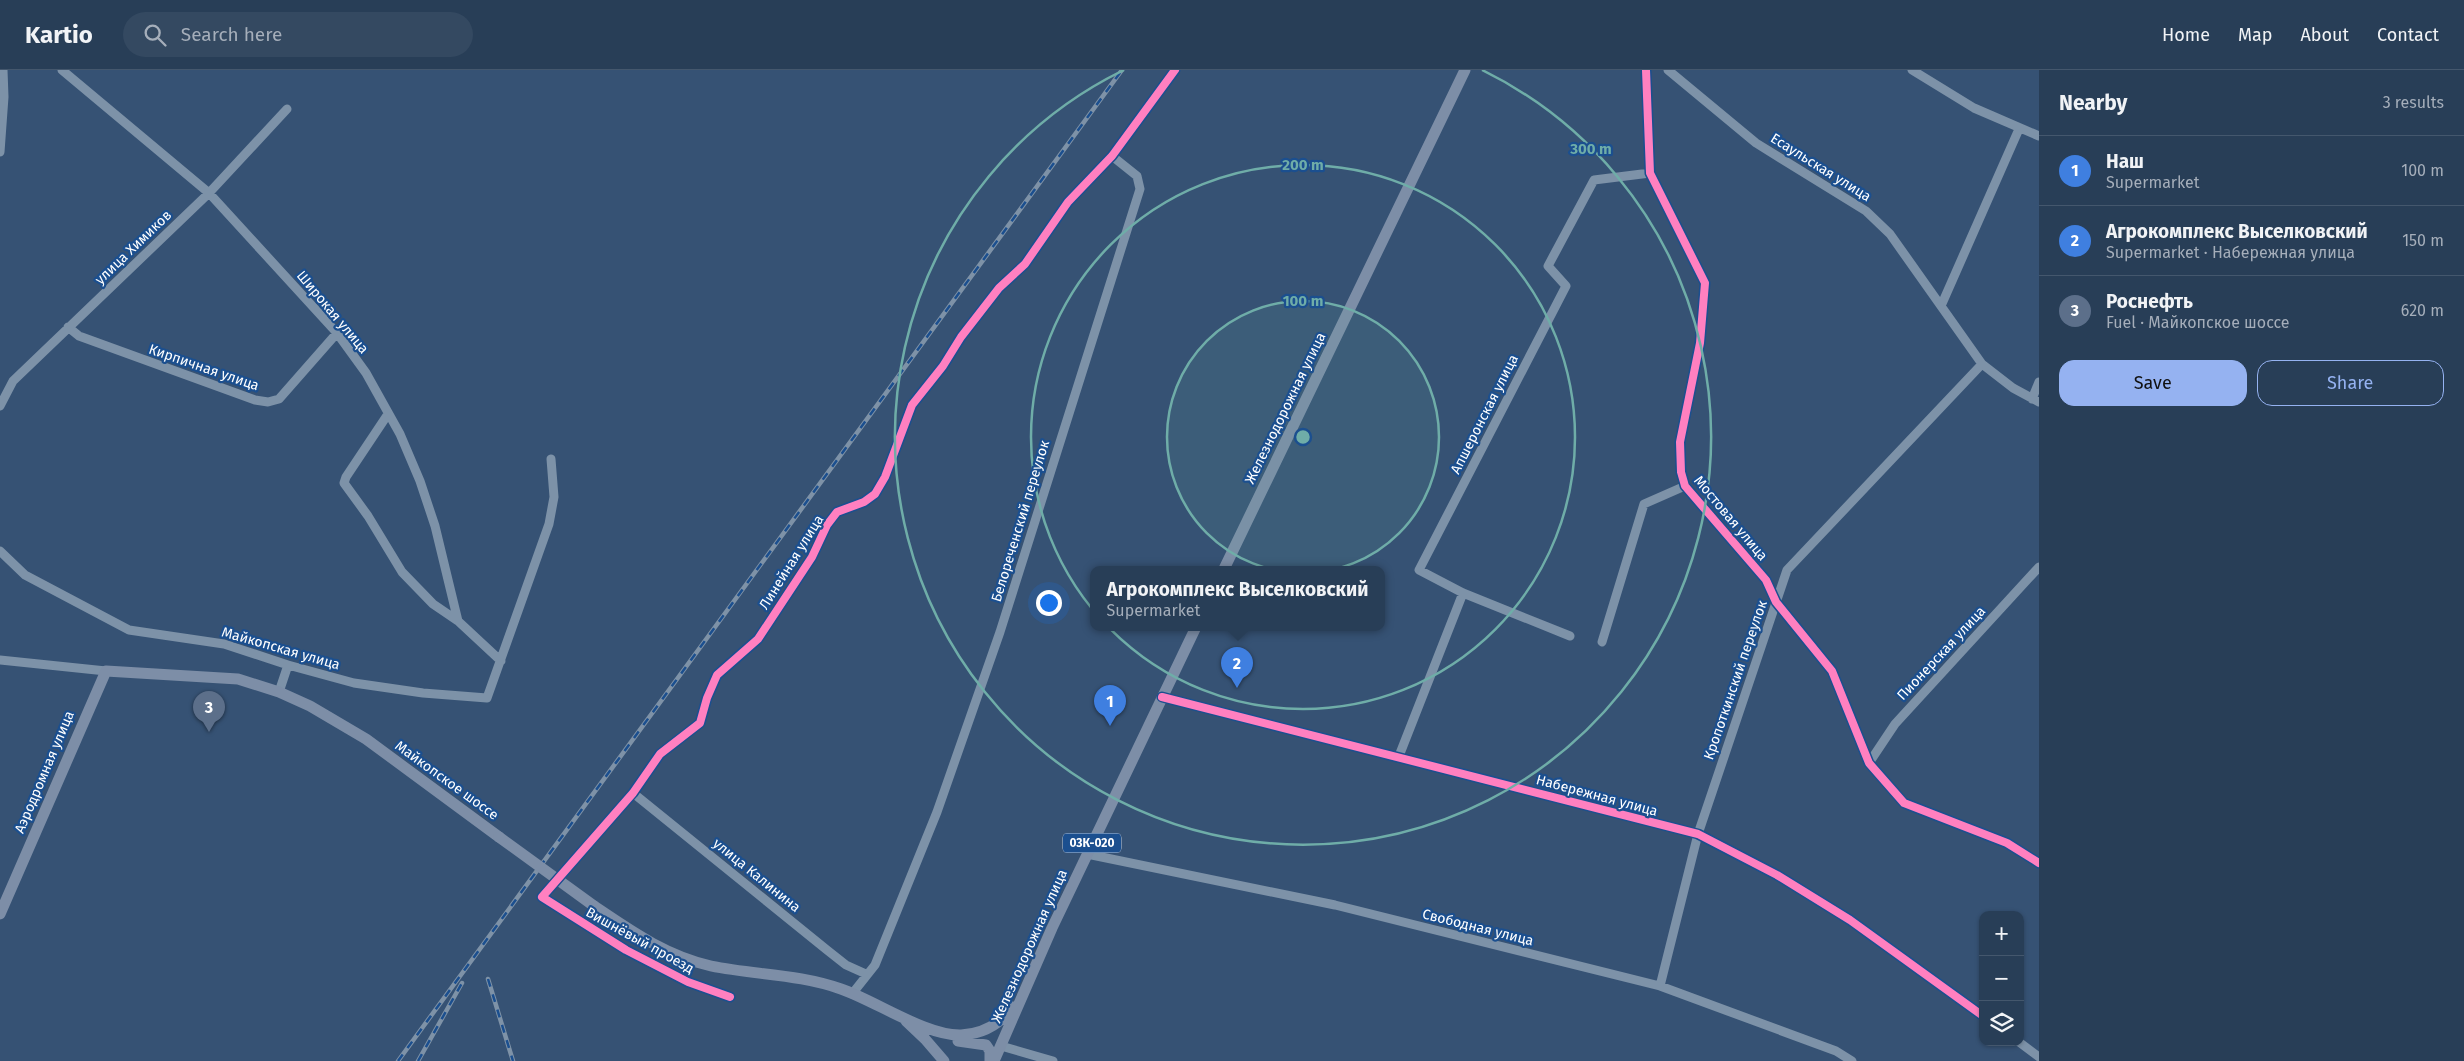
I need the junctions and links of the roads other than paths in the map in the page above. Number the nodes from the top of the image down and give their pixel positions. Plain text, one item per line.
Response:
1 (2, 70) edge
2 (62, 70) edge
3 (1175, 70) edge
4 (1465, 70) edge
5 (1646, 70) edge
6 (1668, 70) edge
7 (1912, 70) edge
8 (287, 109) dead end
9 (2019, 129) junction
10 (2039, 136) edge
11 (0, 152) edge
12 (1112, 156) junction
13 (1650, 173) junction
14 (209, 193) junction
15 (1941, 306) junction
16 (68, 327) junction
17 (337, 333) junction
18 (1982, 364) junction
19 (2039, 382) edge
20 (2035, 400) edge
21 (0, 406) edge
22 (388, 414) junction
23 (551, 459) dead end
24 (1685, 486) junction
25 (0, 551) edge
26 (1225, 566) edge
27 (2039, 568) edge
28 (1463, 593) junction
29 (1776, 602) junction
30 (458, 621) junction
31 (1194, 631) edge
32 (1570, 636) dead end
33 (1602, 642) dead end
34 (0, 660) edge
35 (501, 661) junction
36 (288, 666) junction
37 (106, 671) junction
38 (279, 692) junction
39 (1162, 697) junction
40 (1399, 756) junction
41 (1869, 763) junction
42 (633, 793) junction
43 (1698, 834) junction
44 (1087, 854) junction
45 (2039, 863) edge
46 (542, 896) joint
47 (0, 914) edge
48 (866, 974) junction
49 (1660, 986) junction
50 (1022, 993) junction
51 (852, 994) junction
52 (730, 997) dead end
53 (1979, 1013) edge
54 (901, 1017) junction
55 (933, 1030) junction
56 (1001, 1046) junction
57 (2024, 1046) edge
58 (2039, 1057) edge
59 (942, 1060) edge
60 (990, 1061) edge
61 (994, 1061) edge
62 (1053, 1061) edge
63 (1852, 1061) edge

1 - 11 street
2 - 14 street, Широкая улица
3 - 12 street
4 - 26 main road, Железнодорожная улица
5 - 13 street, Мостовая улица
6 - 15 street, Есаульская улица
7 - 9 street
8 - 14 street, улица Химиков
9 - 10 street
9 - 15 street
12 - 42 street, Линейная улица
12 - 48 street, Белореченский переулок
13 - 24 street, Мостовая улица
13 - 28 street, Апшеронская улица
14 - 16 street, улица Химиков
14 - 17 street, Широкая улица
15 - 18 street, Есаульская улица
16 - 17 street, Кирпичная улица
16 - 21 street, улица Химиков
17 - 22 street, Широкая улица
18 - 20 street, Есаульская улица
18 - 29 street, Кропоткинский переулок
19 - 20 street
22 - 30 street, Широкая улица
22 - 30 street
23 - 35 street
24 - 29 street, Мостовая улица
24 - 33 street, Мостовая улица
25 - 36 street, Майкопская улица
27 - 41 street, Пионерская улица
28 - 32 street, Апшеронская улица
28 - 40 street
29 - 41 street, Мостовая улица
29 - 43 street, Кропоткинский переулок
30 - 35 street
31 - 39 main road, Железнодорожная улица / 03К-020
34 - 37 street, Майкопское шоссе
35 - 36 street, Майкопская улица
36 - 38 street
37 - 38 main road, Майкопское шоссе
37 - 47 main road, Аэродромная улица
38 - 51 main road, Майкопское шоссе, bridge
39 - 40 street, Набережная улица
39 - 44 main road, Железнодорожная улица / 03К-020
40 - 43 street, Набережная улица
41 - 45 street, Мостовая улица
42 - 46 street, Линейная улица
42 - 48 street, улица Калинина
43 - 49 street, Кропоткинский переулок
43 - 53 street, Набережная улица
44 - 49 street, Свободная улица
44 - 50 main road, Железнодорожная улица / 03К-020
46 - 52 street, Вишнёвый проезд
48 - 51 street, Белореченский переулок
49 - 63 street, Свободная улица
50 - 55 main road
50 - 56 main road, Железнодорожная улица / 03К-020
51 - 54 main road
54 - 55 main road
54 - 59 main road
55 - 60 main road
56 - 61 main road, Железнодорожная улица / 03К-020
56 - 62 street
57 - 58 street

